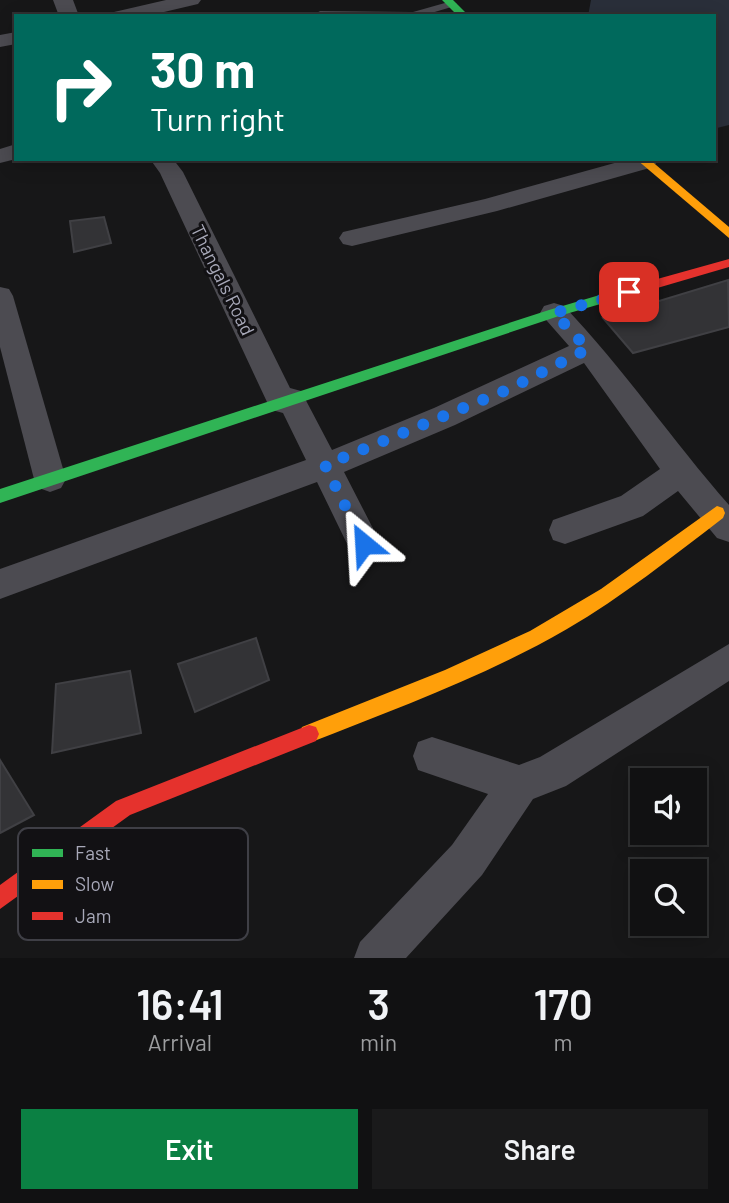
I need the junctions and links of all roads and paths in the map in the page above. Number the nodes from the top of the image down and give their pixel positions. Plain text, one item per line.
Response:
1 (191, 0) edge
2 (454, 7) edge
3 (130, 14) edge
4 (418, 14) edge
5 (162, 161) edge
6 (644, 161) edge
7 (729, 234) edge
8 (352, 238) dead end
9 (729, 263) edge
10 (0, 296) edge
11 (554, 313) junction
12 (588, 349) junction
13 (286, 400) junction
14 (325, 465) junction
15 (681, 471) junction
16 (50, 479) junction
17 (0, 496) edge
18 (723, 521) edge
19 (565, 530) dead end
20 (364, 544) dead end
21 (0, 584) edge
22 (729, 661) edge
23 (432, 756) dead end
24 (519, 785) junction
25 (95, 828) edge
26 (18, 885) edge
27 (0, 898) edge
28 (376, 958) edge

1 - 3 street
2 - 4 lane
5 - 13 street, Thangals Road
6 - 7 street
6 - 8 street
9 - 11 street
10 - 16 street
11 - 12 street
11 - 13 street
12 - 14 street
12 - 15 street
13 - 14 street, Thangals Road
13 - 16 street
14 - 20 street, Thangals Road
14 - 21 street
15 - 18 street
15 - 19 street
16 - 17 street
18 - 25 street
22 - 24 street
23 - 24 street
24 - 28 street
26 - 27 street

